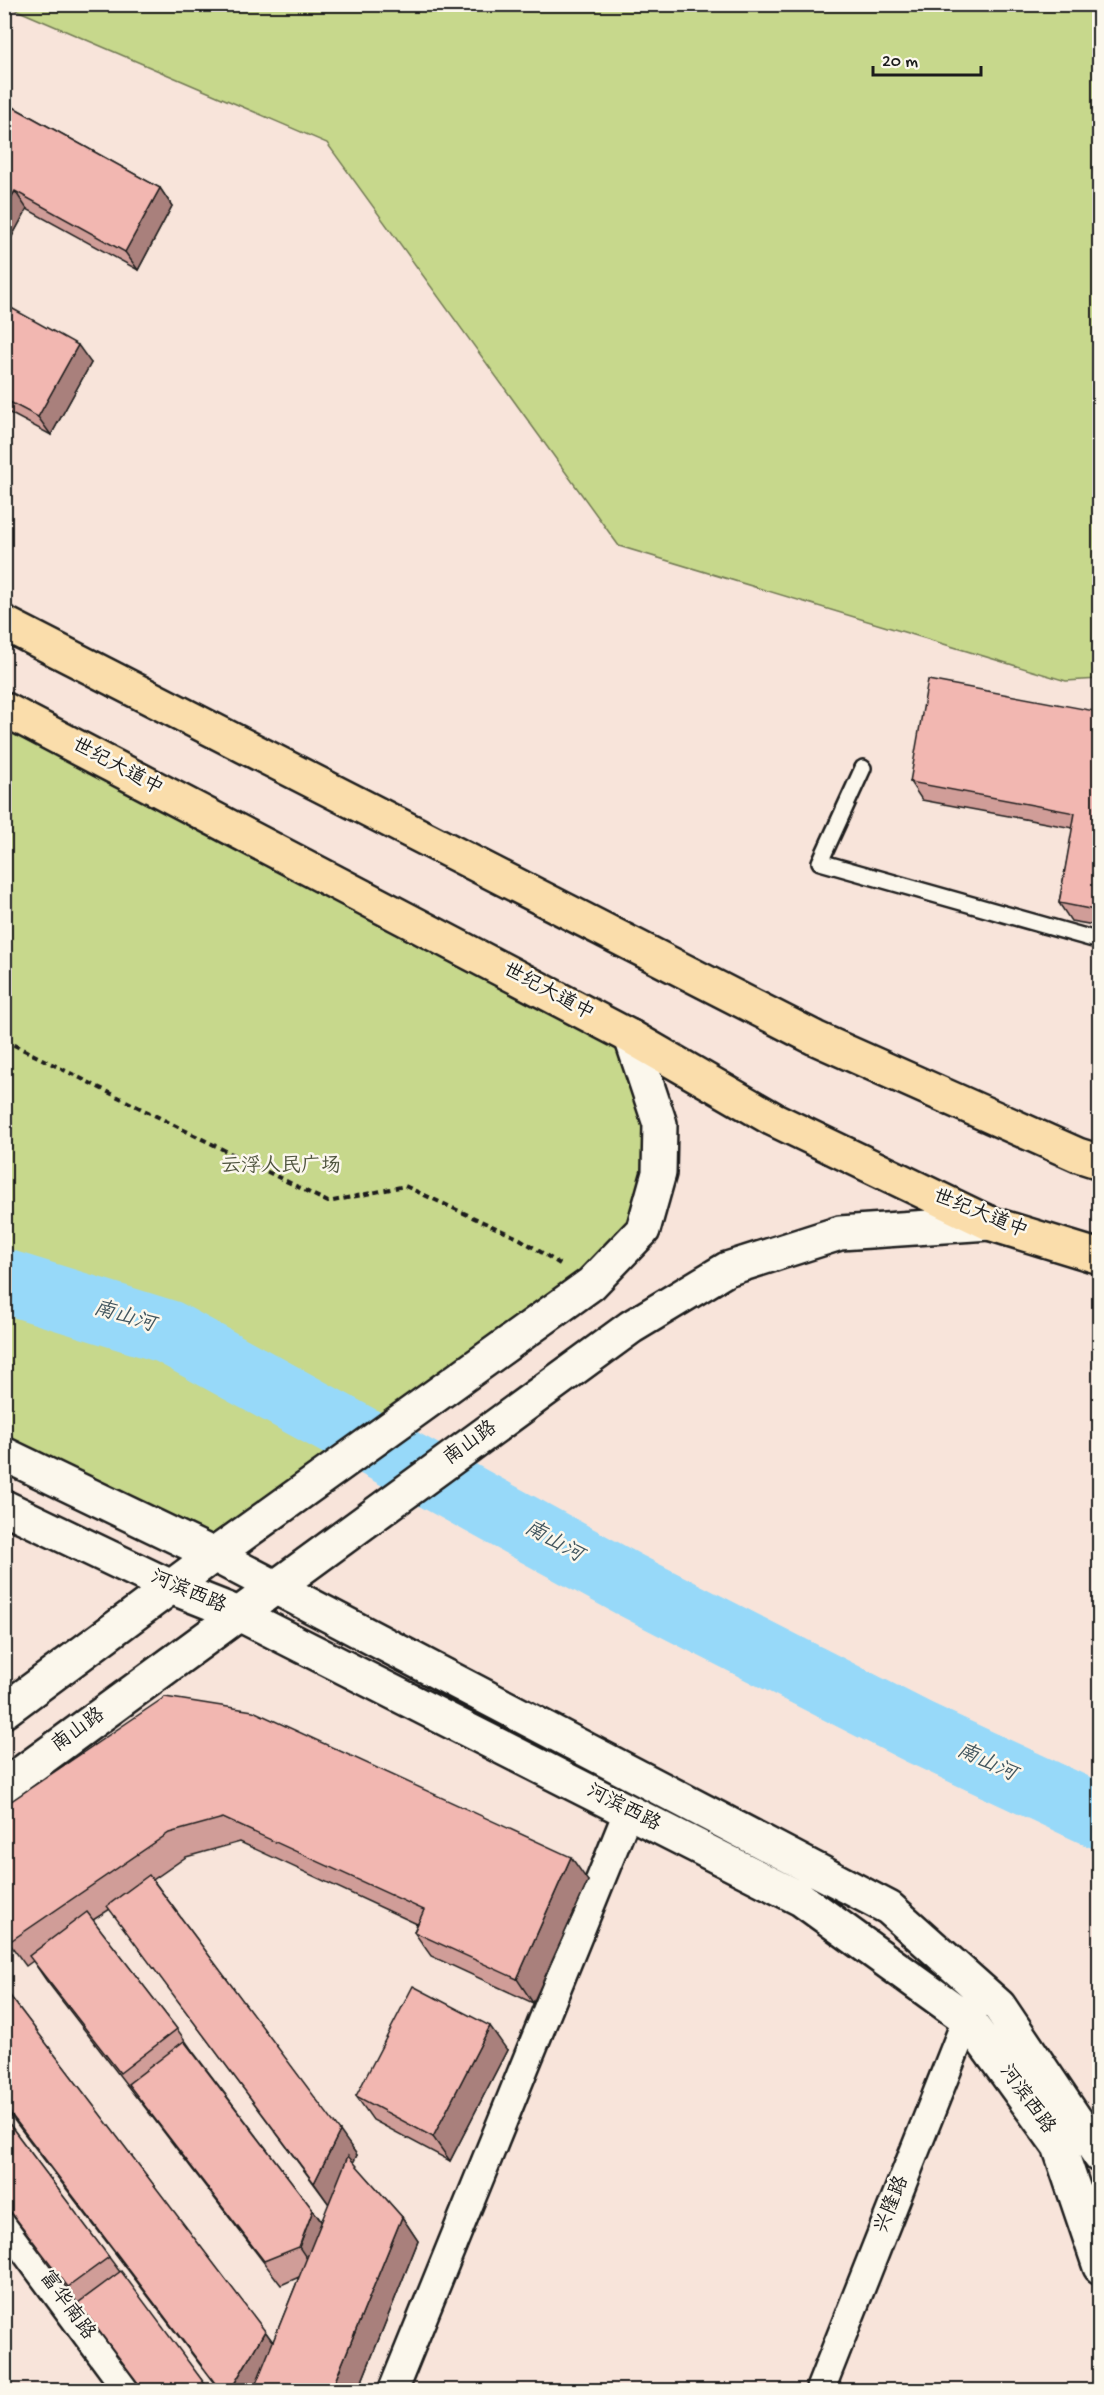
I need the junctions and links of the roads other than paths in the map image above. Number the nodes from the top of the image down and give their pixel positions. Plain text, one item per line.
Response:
1 (4, 623) edge
2 (4, 709) edge
3 (863, 768) dead end
4 (1100, 941) edge
5 (631, 1037) junction
6 (1100, 1162) edge
7 (989, 1223) junction
8 (1100, 1257) edge
9 (4, 1454) edge
10 (4, 1507) edge
11 (214, 1555) junction
12 (171, 1587) junction
13 (276, 1587) junction
14 (239, 1614) junction
15 (4, 1711) edge
16 (4, 1786) edge
17 (628, 1812) junction
18 (967, 2019) junction
19 (1100, 2156) edge
20 (4, 2222) edge
21 (1100, 2267) edge
22 (128, 2391) edge
23 (393, 2391) edge
24 (820, 2391) edge

1 - 6 main road
2 - 5 main road, 世纪大道中
3 - 4 lane
5 - 7 main road, 世纪大道中
5 - 11 main road
7 - 8 main road, 世纪大道中
7 - 13 main road, 南山路
9 - 11 main road, 河滨西路
10 - 12 main road, 河滨西路
11 - 12 main road
11 - 13 main road, 河滨西路
12 - 14 main road, 河滨西路
12 - 15 main road
13 - 14 main road, 南山路
13 - 19 main road, 河滨西路
14 - 16 main road, 南山路
14 - 17 main road, 河滨西路
17 - 18 main road, 河滨西路
17 - 23 street
18 - 21 main road, 河滨西路
18 - 24 street, 兴隆路
20 - 22 street, 富华南路

